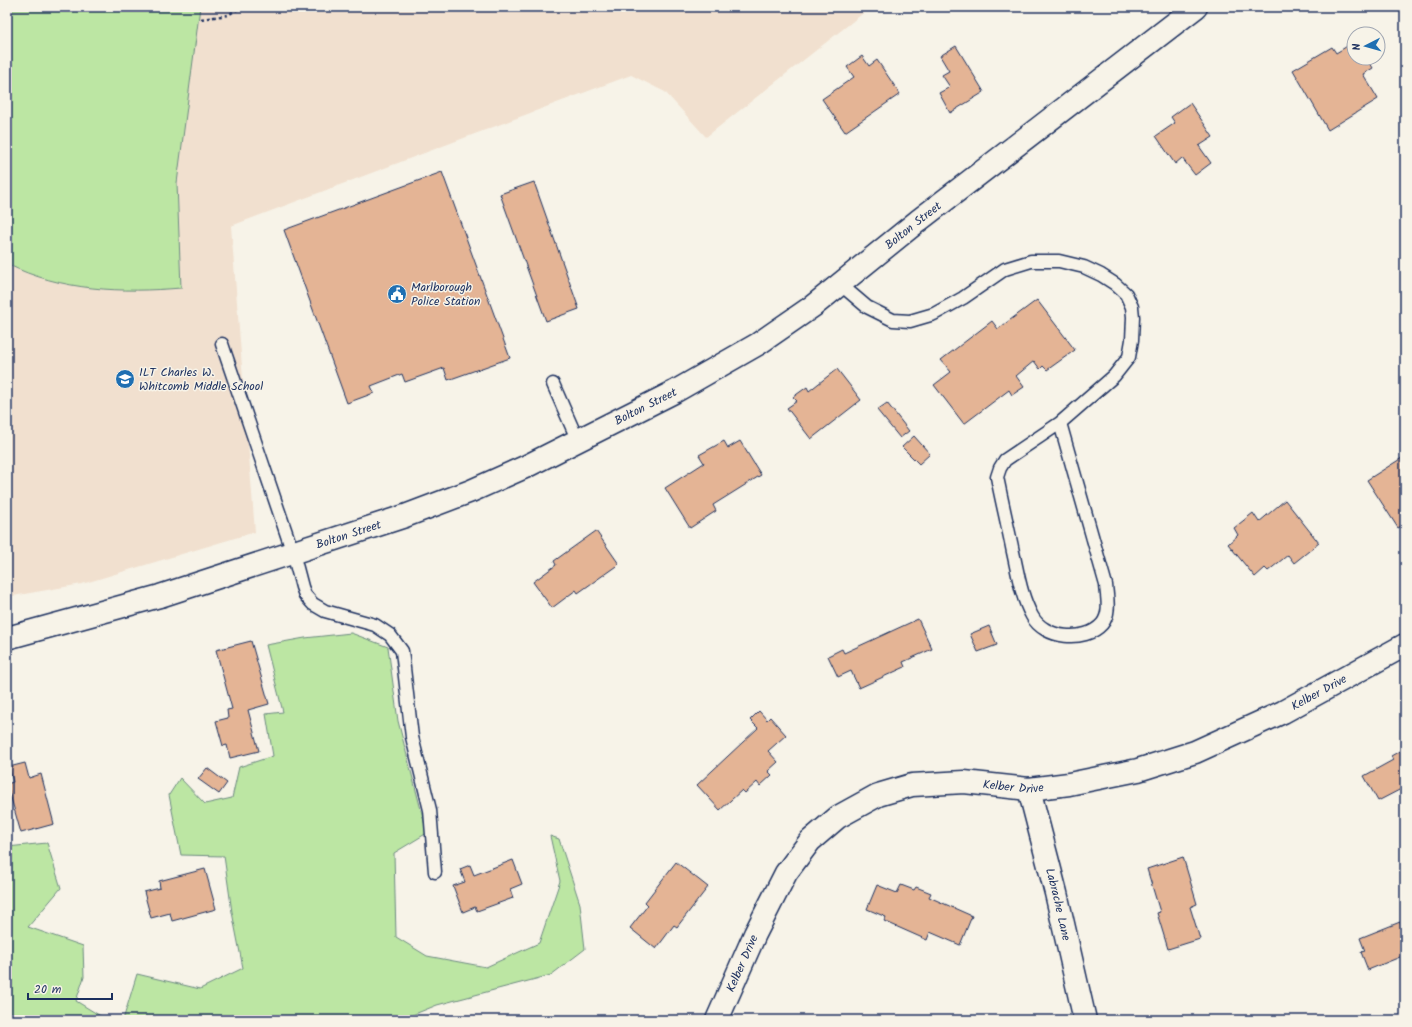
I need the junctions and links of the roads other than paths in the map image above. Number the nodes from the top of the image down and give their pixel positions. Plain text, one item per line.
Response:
1 (1196, 7) edge
2 (840, 284) junction
3 (222, 344) dead end
4 (554, 384) dead end
5 (1060, 423) junction
6 (578, 441) junction
7 (293, 553) junction
8 (7, 638) edge
9 (1405, 645) edge
10 (1029, 789) junction
11 (435, 872) dead end
12 (717, 1020) edge
13 (1085, 1020) edge

1 - 2 main road, Bolton Street
2 - 5 lane
2 - 6 main road, Bolton Street
3 - 7 lane
4 - 6 lane
5 - 5 lane
6 - 7 main road, Bolton Street
7 - 8 main road, Bolton Street
7 - 11 lane
9 - 10 main road, Kelber Drive
10 - 12 main road, Kelber Drive
10 - 13 main road, Labrache Lane

